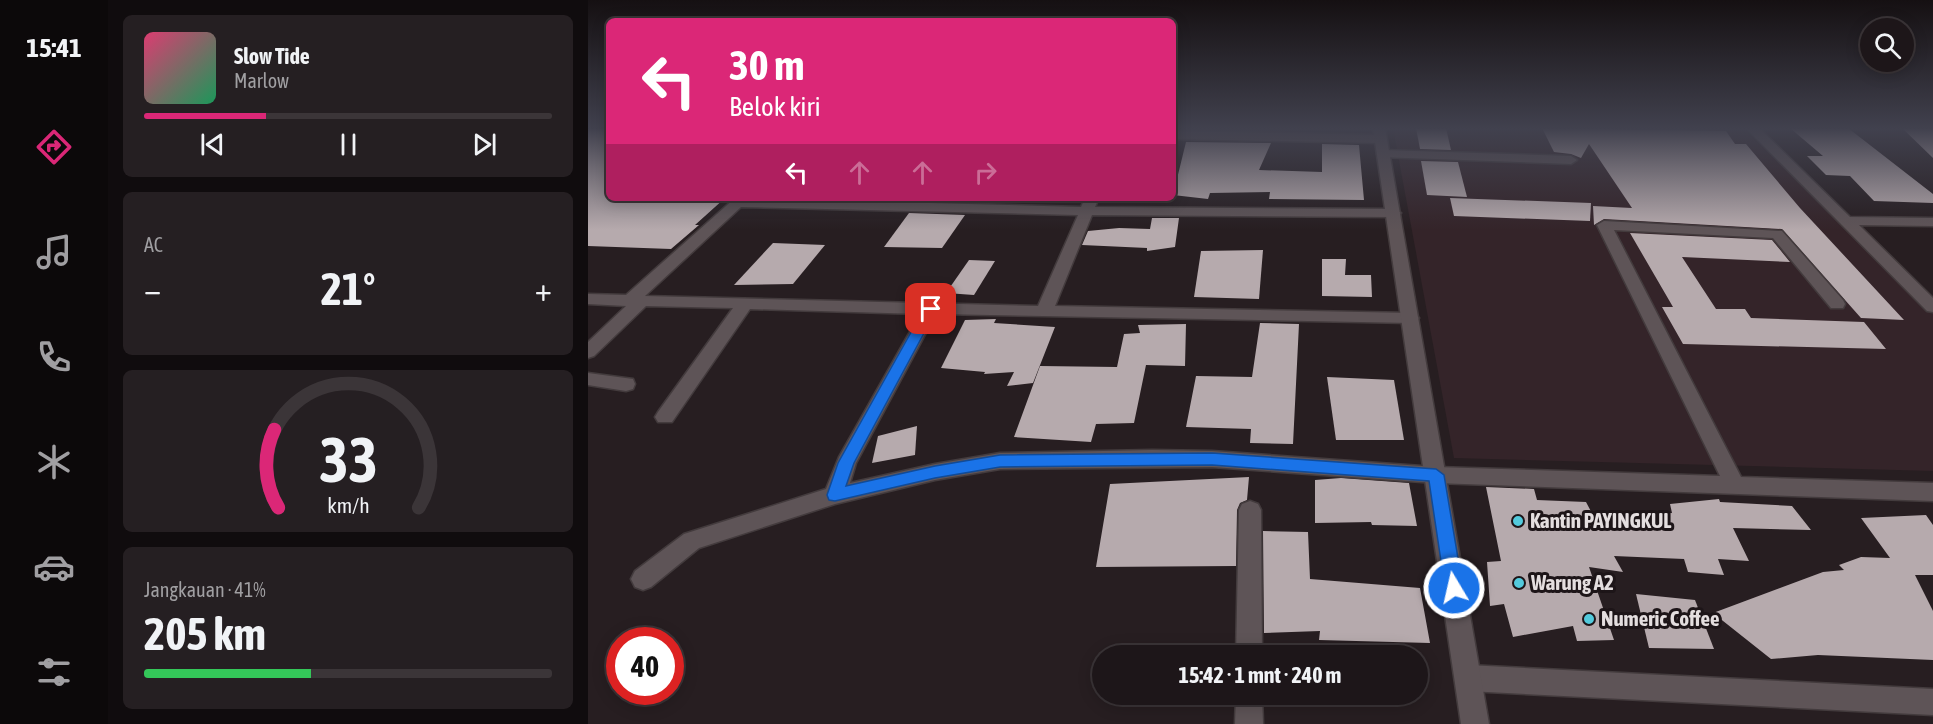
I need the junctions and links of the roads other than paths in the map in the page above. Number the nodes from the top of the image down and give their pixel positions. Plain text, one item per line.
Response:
1 (1385, 162) edge
2 (1785, 162) edge
3 (740, 201) edge
4 (1089, 204) edge
5 (1394, 213) junction
6 (1844, 221) junction
7 (1933, 222) edge
8 (588, 299) edge
9 (634, 302) junction
10 (746, 302) junction
11 (1837, 304) dead end
12 (1933, 307) edge
13 (931, 309) junction
14 (1045, 309) junction
15 (1411, 318) junction
16 (588, 352) edge
17 (588, 379) edge
18 (626, 384) dead end
19 (665, 417) dead end
20 (1436, 475) junction
21 (1734, 484) junction
22 (1933, 492) edge
23 (835, 495) junction
24 (1250, 510) dead end
25 (643, 579) dead end
26 (1249, 645) edge
27 (1468, 678) junction
28 (1933, 702) edge
29 (1249, 705) edge
30 (1249, 724) edge
31 (1475, 724) edge

1 - 5 street
2 - 6 street
3 - 4 street
3 - 9 street
4 - 5 street
4 - 14 street
5 - 15 street
6 - 7 street
6 - 12 street
8 - 9 street
9 - 10 street
9 - 16 street
10 - 13 street
10 - 19 street
11 - 21 street
13 - 14 street
13 - 23 street
14 - 15 street
15 - 20 street
17 - 18 street
20 - 21 street
20 - 23 street
20 - 27 street
21 - 22 street
23 - 25 street
24 - 26 street
27 - 28 street
27 - 31 street
29 - 30 street

